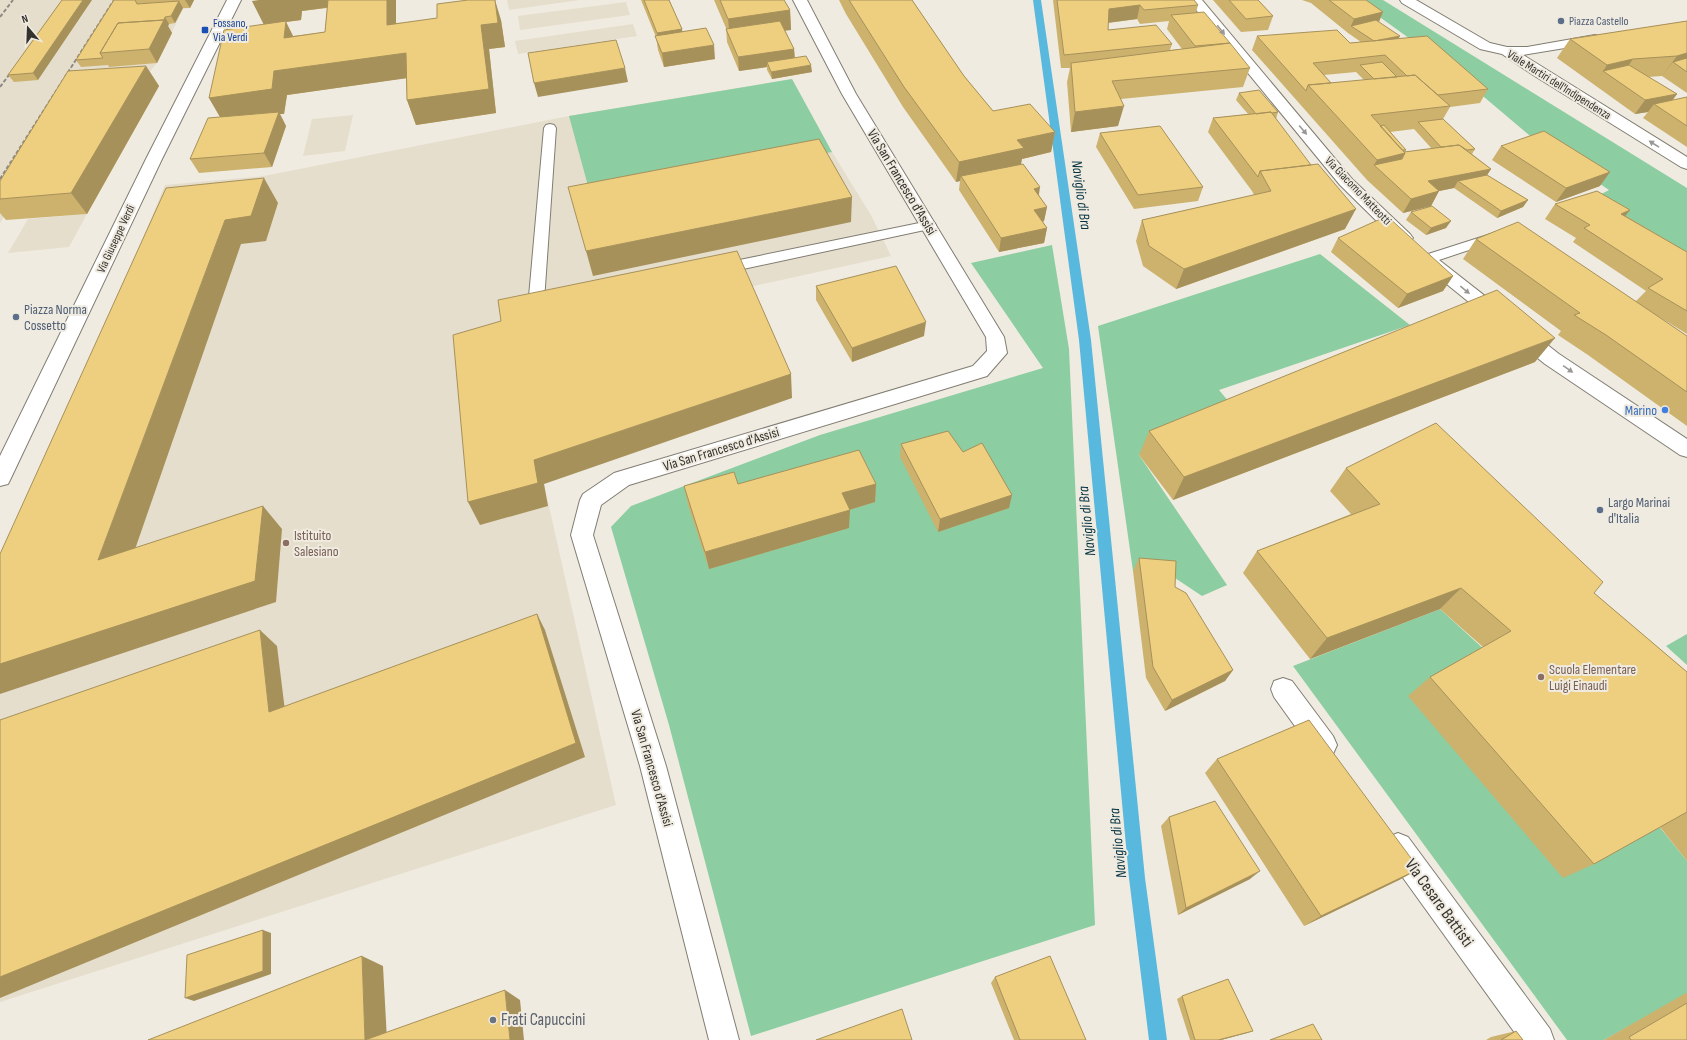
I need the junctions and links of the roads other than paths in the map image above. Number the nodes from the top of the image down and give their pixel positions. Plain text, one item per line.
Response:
1 (234, 0) edge
2 (800, 0) edge
3 (1195, 0) edge
4 (1407, 0) edge
5 (1611, 36) edge
6 (1507, 51) junction
7 (550, 128) dead end
8 (1687, 164) edge
9 (929, 226) junction
10 (1512, 237) edge
11 (1427, 259) junction
12 (706, 272) edge
13 (559, 303) edge
14 (1687, 449) edge
15 (0, 478) edge
16 (1283, 689) dead end
17 (1339, 766) edge
18 (1386, 830) edge
19 (724, 1040) edge
20 (1539, 1040) edge

1 - 15 street, Via Giuseppe Verdi
2 - 9 street, Via San Francesco d'Assisi
3 -> 11 street, Via Giacomo Matteotti
4 - 6 street, Viale Martiri dell'Indipendenza
5 - 6 street
8 -> 6 street, Viale Martiri dell'Indipendenza
7 - 13 lane
9 - 12 lane
9 - 19 street, Via San Francesco d'Assisi
10 - 11 lane
11 -> 14 street, Via Giacomo Matteotti
16 - 17 street
18 - 20 street, Via Cesare Battisti

